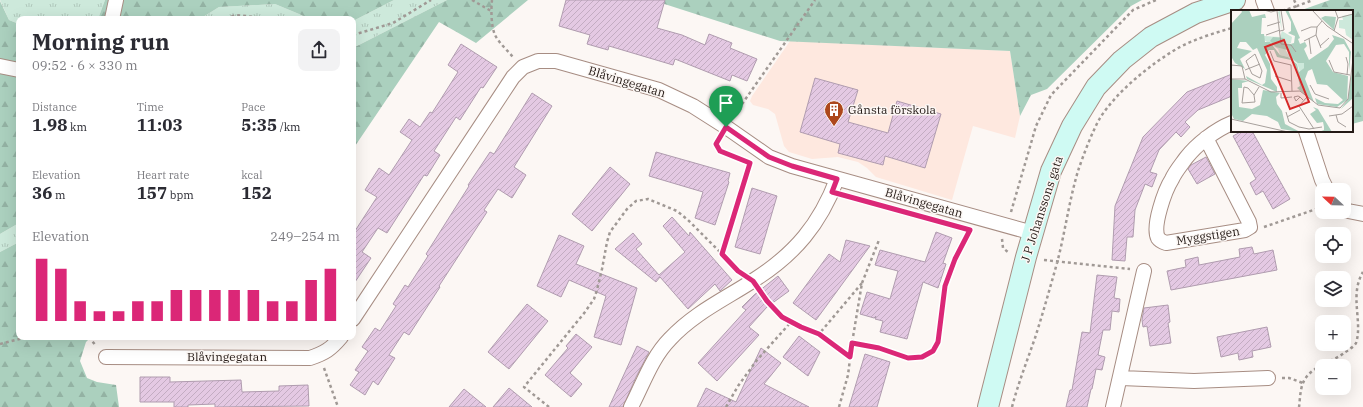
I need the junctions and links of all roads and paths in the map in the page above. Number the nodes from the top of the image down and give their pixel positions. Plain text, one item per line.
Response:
1 (116, 0) edge
2 (431, 0) edge
3 (472, 0) edge
4 (492, 0) edge
5 (815, 0) edge
6 (1235, 0) edge
7 (1263, 0) edge
8 (1294, 0) edge
9 (1313, 0) edge
10 (1297, 6) junction
11 (1267, 10) edge
12 (1285, 10) edge
13 (491, 11) junction
14 (113, 16) edge
15 (233, 16) edge
16 (245, 16) edge
17 (1231, 28) edge
18 (356, 34) edge
19 (0, 66) edge
20 (523, 67) junction
21 (16, 69) edge
22 (1231, 124) edge
23 (726, 127) junction
24 (1306, 132) edge
25 (1206, 138) junction
26 (750, 163) junction
27 (756, 165) dead end
28 (837, 179) junction
29 (1324, 183) edge
30 (1315, 209) edge
31 (1351, 212) edge
32 (1363, 214) edge
33 (1250, 227) junction
34 (964, 228) dead end
35 (970, 230) junction
36 (977, 232) dead end
37 (1033, 233) junction
38 (996, 238) dead end
39 (1002, 239) dead end
40 (879, 240) dead end
41 (722, 254) junction
42 (1058, 262) junction
43 (1144, 271) joint
44 (1363, 272) edge
45 (753, 281) junction
46 (862, 283) junction
47 (356, 314) edge
48 (791, 322) junction
49 (819, 334) junction
50 (16, 340) edge
51 (339, 340) edge
52 (852, 343) junction
53 (0, 344) edge
54 (318, 355) junction
55 (106, 357) dead end
56 (850, 357) junction
57 (1120, 378) junction
58 (1268, 378) joint
59 (1303, 383) junction
60 (338, 407) edge
61 (549, 407) edge
62 (631, 407) edge
63 (726, 407) edge
64 (839, 407) edge
65 (988, 407) edge
66 (1012, 407) edge
67 (1113, 407) edge
68 (1299, 407) edge

1 - 14 street
2 - 18 path
3 - 13 path
4 - 13 path
5 - 23 path
6 - 37 street, J P Johanssons gata
7 - 11 street
8 - 10 path
9 - 10 path
10 - 12 path
13 - 20 path
15 - 16 path
17 - 42 path
19 - 21 street
20 - 23 street, Blåvingegatan
20 - 47 street, Blåvingegatan
22 - 25 street, Myggstigen
23 - 26 path
23 - 28 street, Blåvingegatan
24 - 29 street
25 - 33 street, Myggstigen
25 - 33 street, Myggstigen
26 - 27 path
26 - 41 path
28 - 37 street, Blåvingegatan
28 - 45 street
30 - 33 path
31 - 32 street
34 - 35 path
35 - 36 path
35 - 52 path
37 - 65 street, J P Johanssons gata
38 - 39 path
40 - 46 path
41 - 45 path
41 - 61 path
42 - 43 path
42 - 66 path
43 - 57 street
44 - 59 path
45 - 48 path
45 - 62 street
46 - 49 path
46 - 52 path
48 - 49 path
48 - 63 path
49 - 56 path
50 - 53 path
51 - 54 street, Blåvingegatan
52 - 56 path
54 - 55 street, Blåvingegatan
54 - 60 path
56 - 64 path
57 - 58 street
57 - 67 street
58 - 59 path
59 - 68 path

